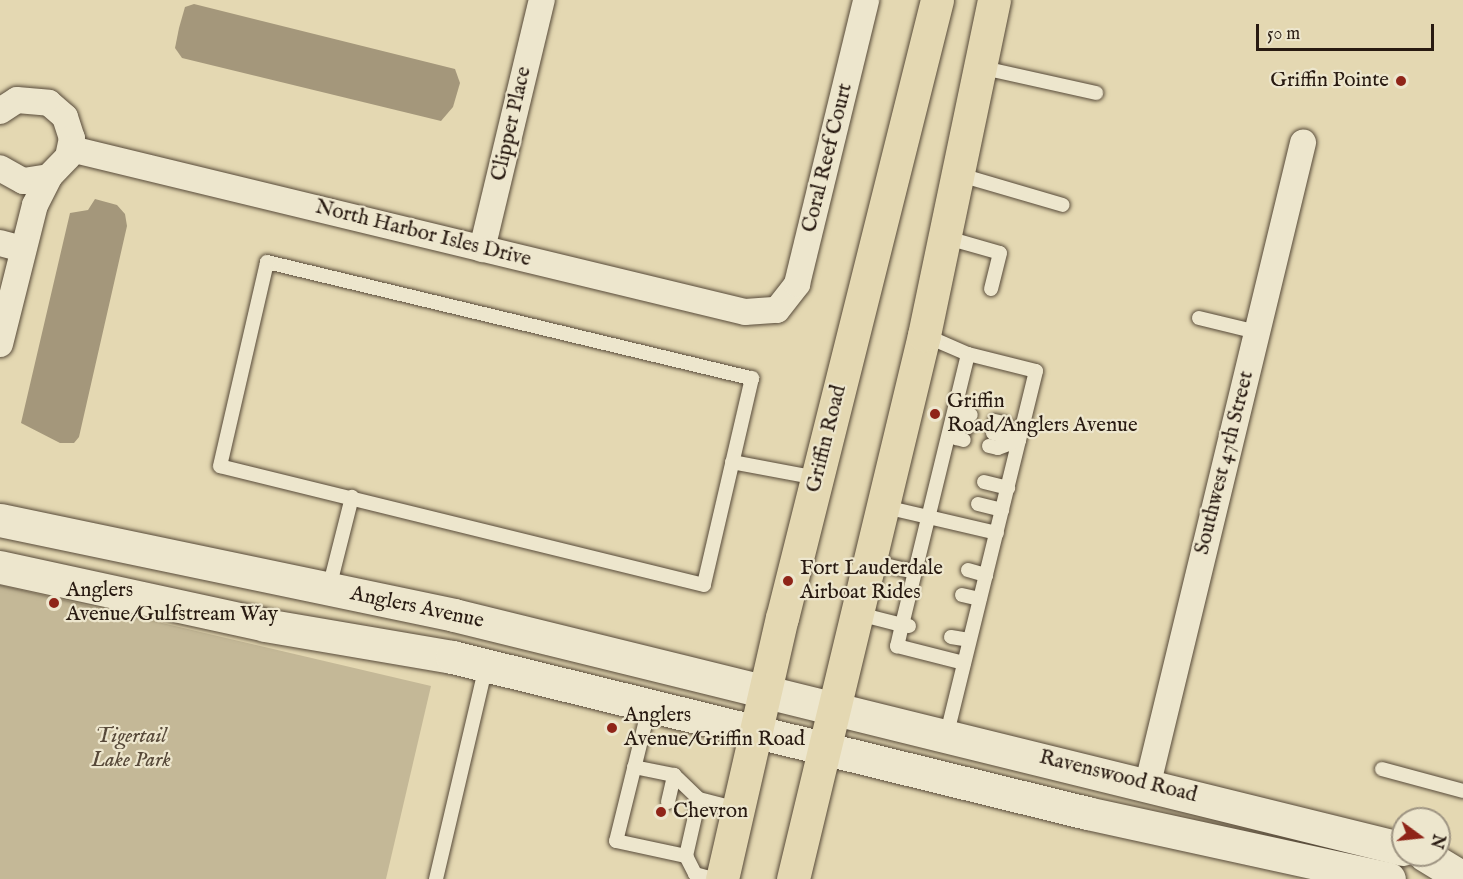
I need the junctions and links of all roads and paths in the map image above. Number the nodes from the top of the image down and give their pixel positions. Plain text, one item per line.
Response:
1 (542, 0) edge
2 (866, 0) edge
3 (938, 0) edge
4 (994, 0) edge
5 (979, 67) junction
6 (1096, 93) dead end
7 (0, 111) edge
8 (1303, 143) dead end
9 (71, 148) junction
10 (0, 168) edge
11 (957, 174) junction
12 (49, 177) junction
13 (1063, 205) dead end
14 (944, 237) junction
15 (12, 246) edge
16 (482, 249) junction
17 (991, 289) dead end
18 (777, 309) joint
19 (1199, 318) dead end
20 (1257, 332) junction
21 (1, 333) edge
22 (924, 335) junction
23 (968, 354) junction
24 (952, 422) junction
25 (992, 433) dead end
26 (1019, 440) junction
27 (732, 462) junction
28 (817, 478) junction
29 (984, 482) dead end
30 (1008, 488) junction
31 (352, 497) junction
32 (978, 504) dead end
33 (881, 506) junction
34 (1002, 510) junction
35 (929, 517) junction
36 (0, 520) edge
37 (997, 533) junction
38 (868, 561) junction
39 (0, 567) edge
40 (968, 570) dead end
41 (918, 572) junction
42 (986, 575) junction
43 (329, 590) junction
44 (962, 595) dead end
45 (980, 599) junction
46 (855, 613) junction
47 (905, 625) junction
48 (951, 637) dead end
49 (969, 640) junction
50 (964, 663) junction
51 (486, 665) junction
52 (765, 691) junction
53 (650, 704) junction
54 (833, 706) junction
55 (756, 729) junction
56 (947, 734) junction
57 (823, 750) junction
58 (634, 767) junction
59 (1382, 769) dead end
60 (674, 775) junction
61 (1148, 783) junction
62 (1463, 791) edge
63 (699, 799) junction
64 (668, 801) dead end
65 (738, 809) junction
66 (1391, 846) edge
67 (686, 856) junction
68 (1445, 867) edge
69 (1463, 878) edge
70 (436, 879) edge
71 (714, 879) edge
72 (722, 879) edge
73 (793, 879) edge
74 (1389, 879) edge

1 - 16 street, Clipper Place
2 - 18 street, Coral Reef Court
3 - 28 main road, Griffin Road
4 - 5 main road
5 - 6 lane
5 - 11 main road
7 - 9 street
8 - 20 street, Southwest 47th Street
9 - 12 street
9 - 16 street, North Harbor Isles Drive
10 - 12 street
11 - 13 lane
11 - 14 main road
12 - 15 street
14 - 17 lane
14 - 22 main road
15 - 21 street
16 - 18 street, North Harbor Isles Drive
19 - 20 lane
20 - 61 street, Southwest 47th Street
22 - 23 lane
22 - 33 main road
23 - 24 lane
23 - 26 lane
24 - 24 lane
24 - 35 lane
25 - 26 lane
26 - 30 lane
27 - 28 lane
27 - 31 lane
27 - 31 lane
28 - 52 main road, Griffin Road
29 - 30 lane
30 - 34 lane
31 - 43 lane
32 - 34 lane
33 - 35 lane
33 - 38 main road
34 - 37 lane
35 - 37 lane
35 - 41 lane
36 - 43 street, Anglers Avenue
37 - 42 lane
38 - 41 lane
38 - 46 main road
39 - 51 street, Anglers Avenue
40 - 42 lane
41 - 47 lane
42 - 45 lane
43 - 52 street, Anglers Avenue
44 - 45 lane
45 - 49 lane
46 - 47 lane
46 - 54 main road
47 - 50 lane
48 - 49 lane
49 - 50 lane
50 - 56 lane
51 - 53 street, Anglers Avenue
51 - 70 lane
52 - 54 street, Anglers Avenue
52 - 55 main road, Griffin Road
53 - 55 street, Anglers Avenue
53 - 58 lane
54 - 56 street, Ravenswood Road
54 - 57 main road
55 - 57 street, Anglers Avenue
55 - 65 main road, Griffin Road
56 - 61 street, Ravenswood Road
57 - 73 main road
57 - 74 street, Ravenswood Road
58 - 60 lane
58 - 67 lane
59 - 62 lane
60 - 63 lane
60 - 64 lane
61 - 66 street, Ravenswood Road
63 - 65 lane
63 - 67 lane
65 - 72 main road, Griffin Road
67 - 71 lane
68 - 69 street

